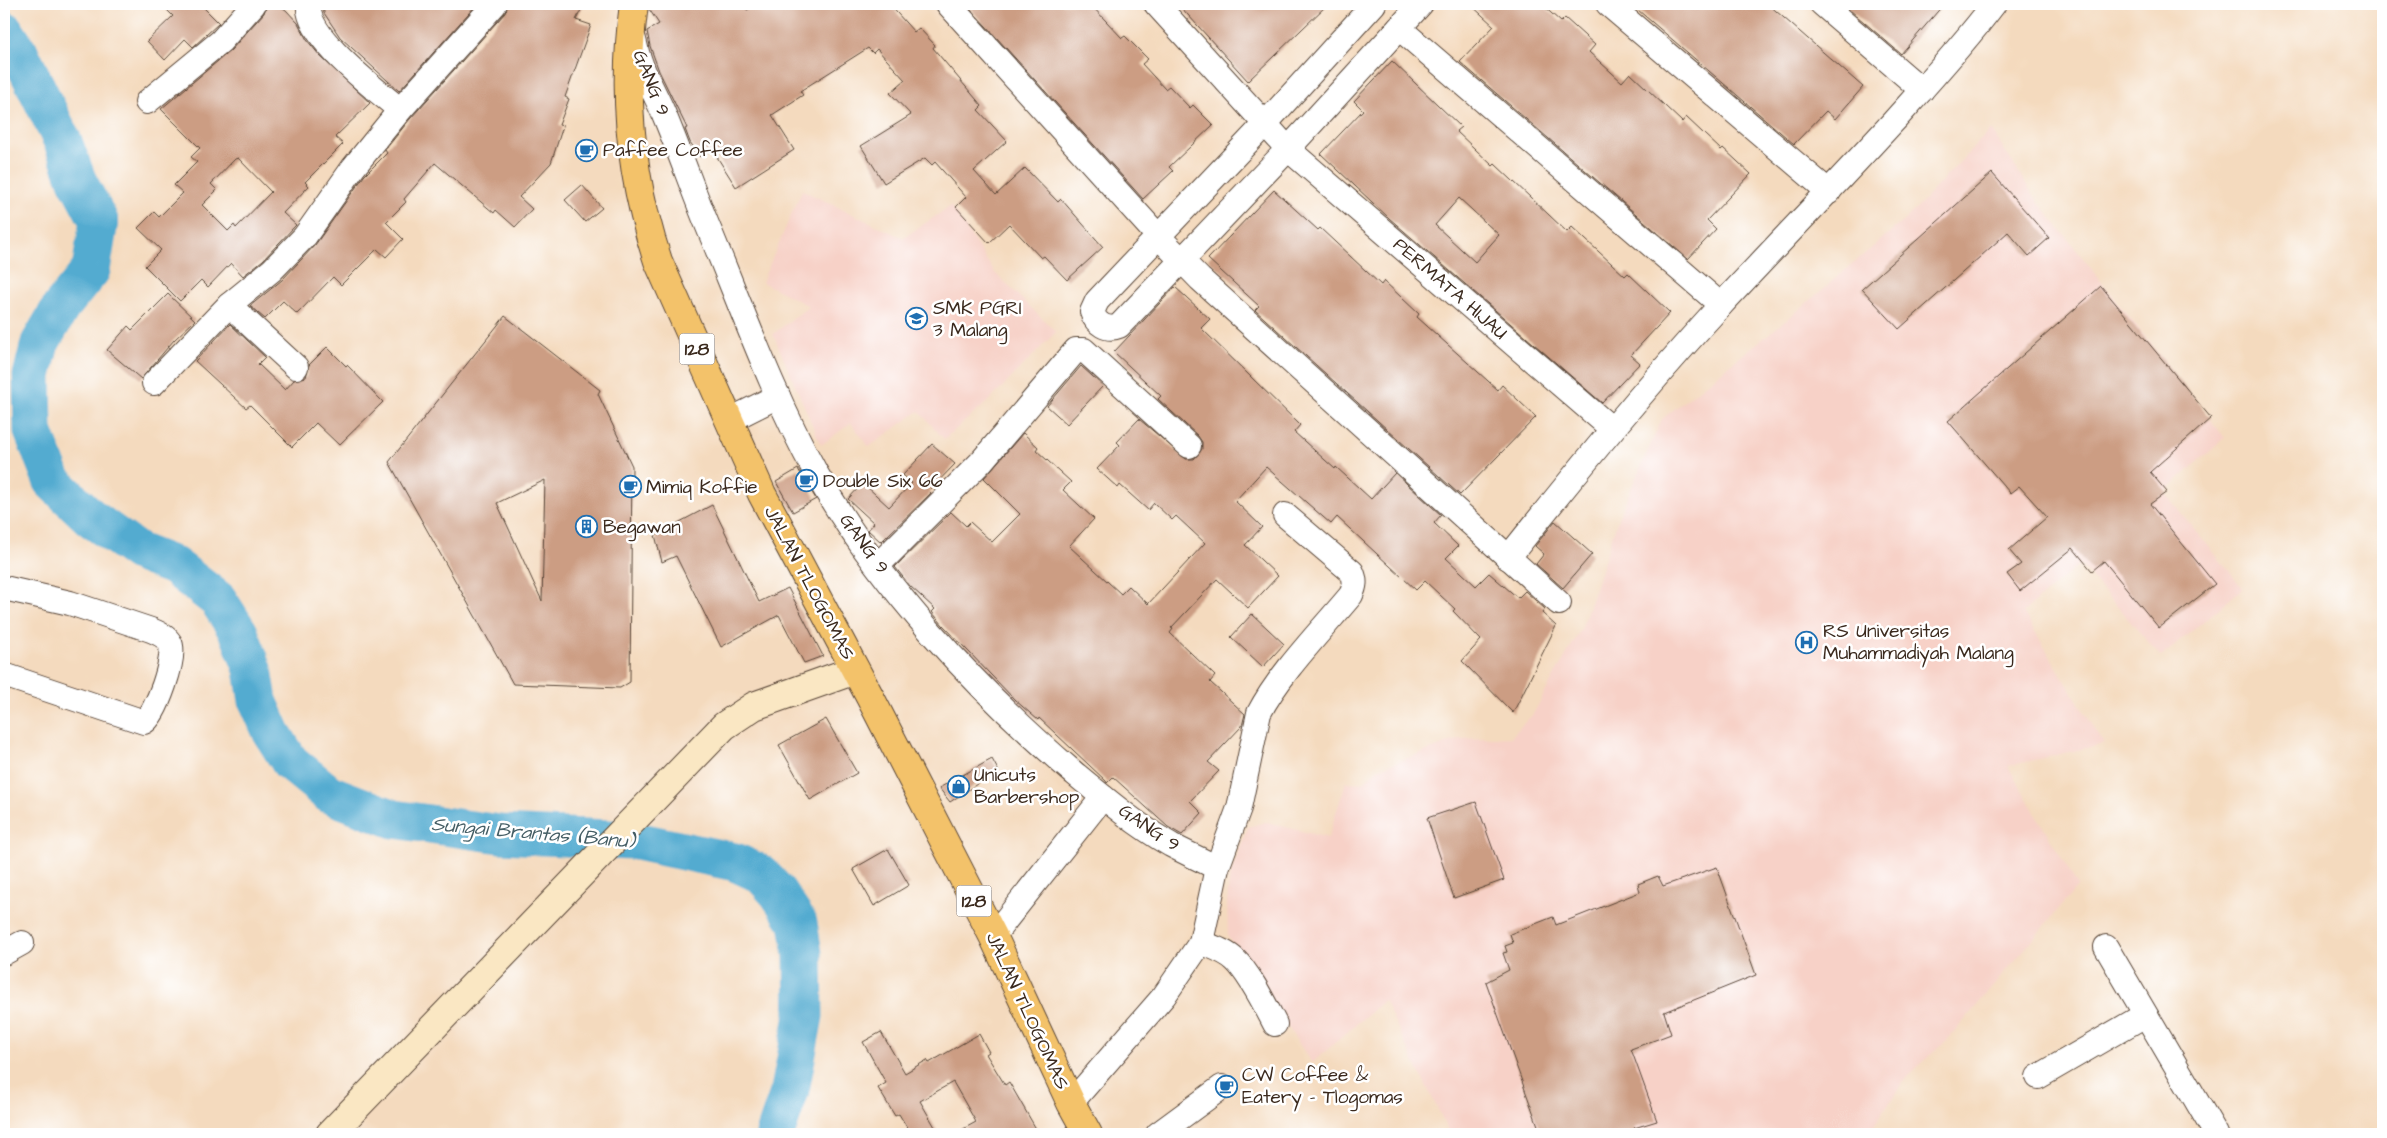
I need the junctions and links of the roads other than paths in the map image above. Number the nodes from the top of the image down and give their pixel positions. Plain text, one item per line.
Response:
1 (254, 4) edge
2 (309, 4) edge
3 (495, 4) edge
4 (948, 4) edge
5 (1156, 4) edge
6 (1374, 4) edge
7 (1421, 4) edge
8 (1608, 4) edge
9 (1822, 4) edge
10 (1994, 4) edge
11 (632, 13) edge
12 (1399, 28) junction
13 (1922, 90) junction
14 (147, 102) dead end
15 (400, 110) junction
16 (1265, 124) junction
17 (1288, 148) junction
18 (1829, 192) junction
19 (1157, 235) junction
20 (1181, 260) junction
21 (229, 305) junction
22 (1721, 305) junction
23 (296, 367) dead end
24 (154, 383) dead end
25 (778, 396) junction
26 (728, 421) junction
27 (1612, 429) junction
28 (1189, 446) dead end
29 (1285, 515) dead end
30 (1508, 558) junction
31 (878, 565) junction
32 (4, 588) edge
33 (1559, 603) dead end
34 (855, 670) junction
35 (4, 675) edge
36 (1103, 797) junction
37 (1217, 868) junction
38 (992, 936) junction
39 (1200, 942) junction
40 (2106, 947) dead end
41 (2145, 1015) junction
42 (1275, 1024) dead end
43 (2038, 1077) dead end
44 (1222, 1087) dead end
45 (1071, 1104) junction
46 (330, 1134) edge
47 (1088, 1134) edge
48 (1158, 1134) edge
49 (2216, 1134) edge

1 - 14 street
2 - 15 street
3 - 15 street
4 - 19 street
5 - 16 street, PERMATA HIJAU
6 - 16 street
7 - 12 street
8 - 18 street
9 - 13 street
10 - 13 street
11 - 25 street, GANG 9
11 - 26 main road, JALAN TLOGOMAS / 128
12 - 17 street
12 - 22 street
13 - 18 street
15 - 21 street
16 - 17 street, PERMATA HIJAU
16 - 19 street
17 - 20 street
17 - 27 street, PERMATA HIJAU
18 - 22 street
19 - 20 street
19 - 20 street
20 - 30 street
21 - 23 street
21 - 24 street
22 - 27 street
25 - 26 street
25 - 31 street, GANG 9
26 - 34 main road, JALAN TLOGOMAS / 128
27 - 30 street
28 - 31 street
29 - 37 street
30 - 33 street
31 - 36 street, GANG 9
32 - 35 street
34 - 38 main road, JALAN TLOGOMAS / 128
34 - 46 main road
36 - 37 street, GANG 9
36 - 38 street
37 - 39 street
38 - 45 main road, JALAN TLOGOMAS / 128
39 - 42 street
39 - 45 street
40 - 41 street
41 - 43 street
41 - 49 street
44 - 48 street
45 - 47 main road, JALAN TLOGOMAS / 128

